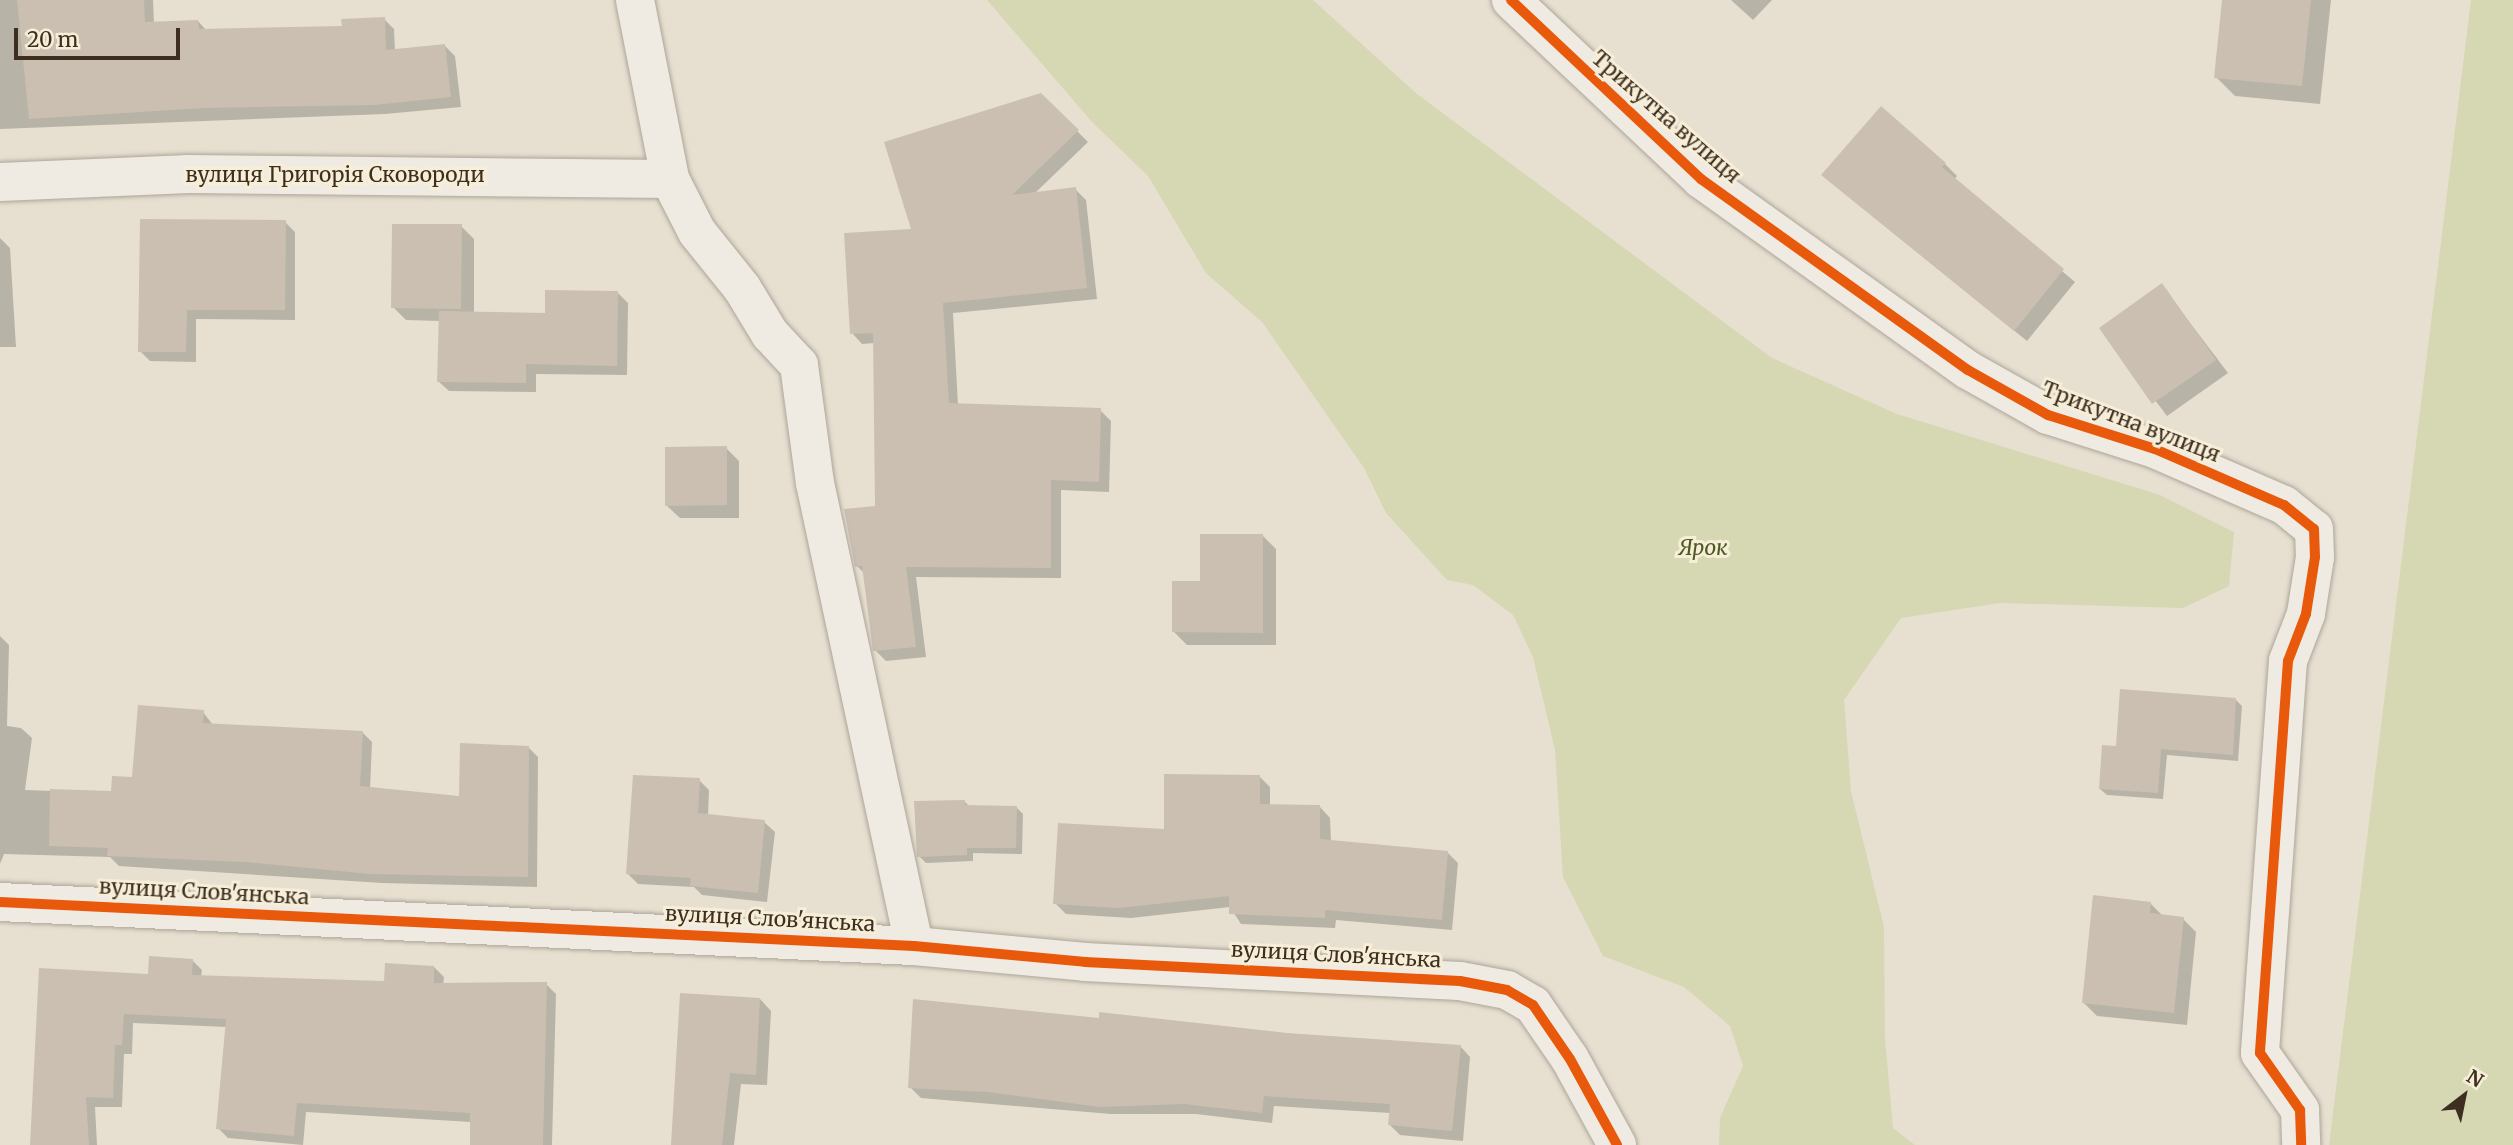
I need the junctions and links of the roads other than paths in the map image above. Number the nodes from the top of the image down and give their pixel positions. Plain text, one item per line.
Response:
1 (635, 0) edge
2 (1511, 0) edge
3 (670, 178) junction
4 (0, 182) edge
5 (0, 902) edge
6 (914, 946) junction
7 (1616, 1145) edge
8 (2301, 1145) edge

1 - 3 street
2 - 8 street, Трикутна вулиця
3 - 4 street, вулиця Григорія Сковороди
3 - 6 street
5 - 6 street, вулиця Слов'янська
6 - 7 street, вулиця Слов'янська

